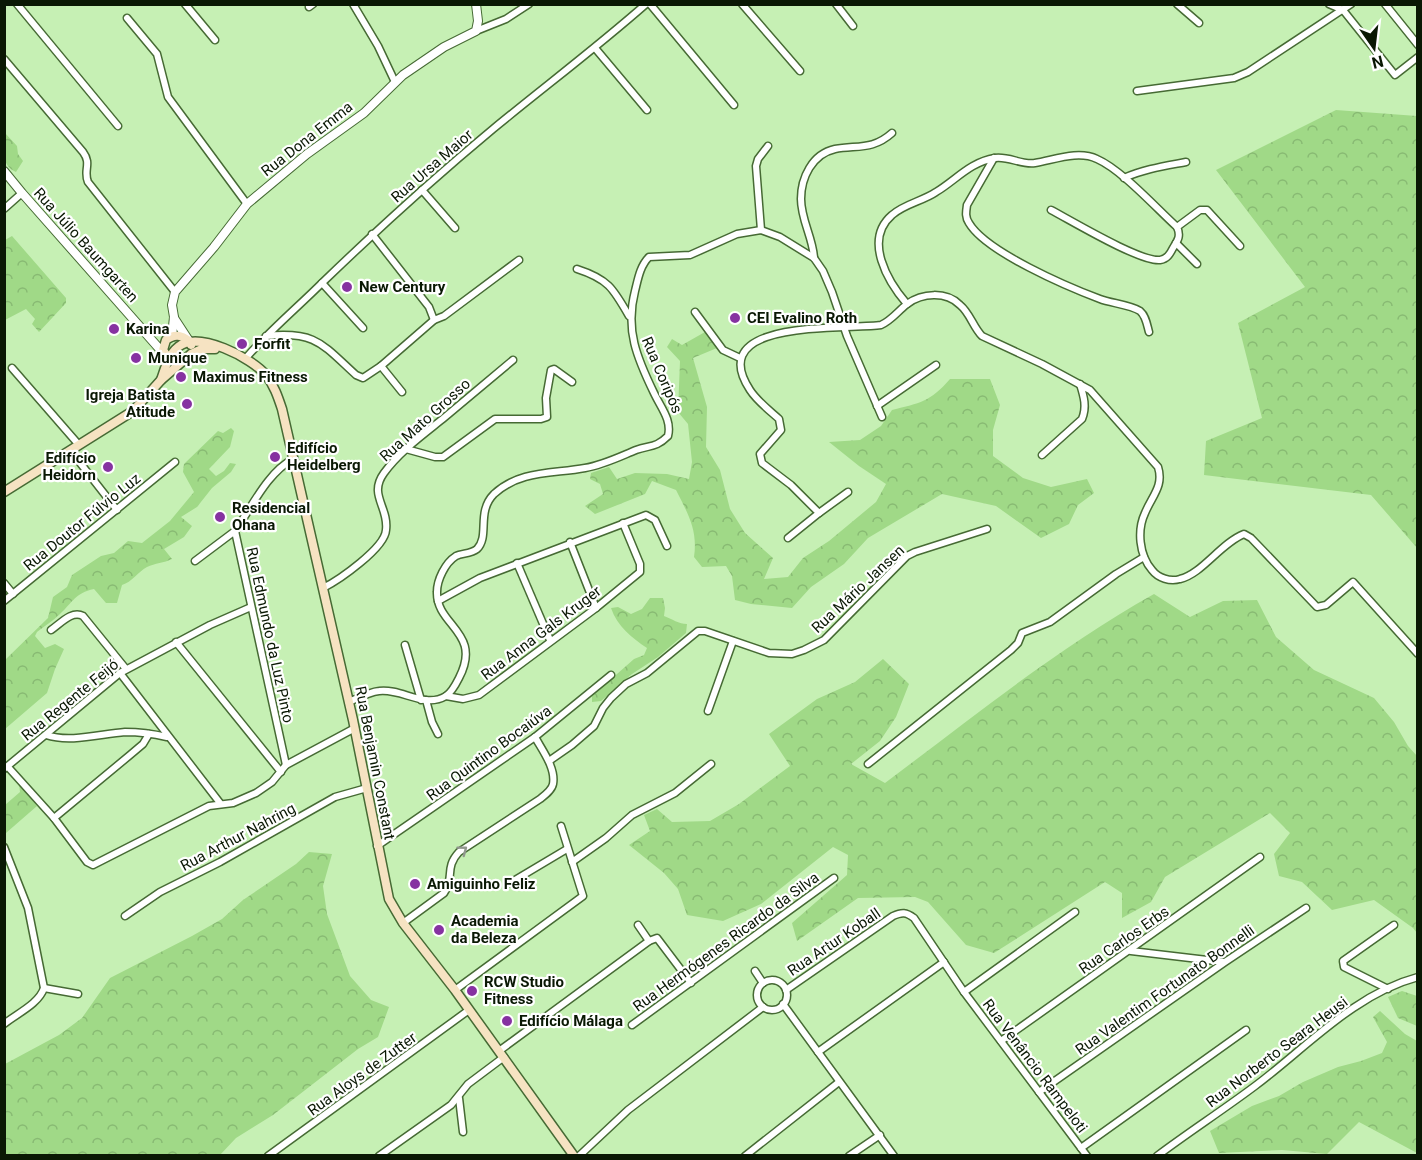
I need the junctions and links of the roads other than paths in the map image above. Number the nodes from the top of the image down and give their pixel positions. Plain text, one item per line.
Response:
1 (17, 4) edge
2 (185, 4) edge
3 (352, 4) edge
4 (476, 4) edge
5 (529, 4) edge
6 (646, 4) edge
7 (650, 4) edge
8 (742, 4) edge
9 (836, 4) edge
10 (1178, 4) edge
11 (1329, 4) edge
12 (1351, 4) edge
13 (1385, 4) edge
14 (1343, 10) junction
15 (128, 18) dead end
16 (1199, 23) dead end
17 (853, 26) dead end
18 (476, 30) junction
19 (215, 40) dead end
20 (1418, 45) edge
21 (595, 48) junction
22 (1418, 57) edge
23 (4, 58) edge
24 (800, 71) dead end
25 (395, 82) junction
26 (1137, 91) dead end
27 (734, 105) dead end
28 (647, 110) dead end
29 (118, 126) dead end
30 (892, 133) dead end
31 (768, 146) dead end
32 (994, 158) junction
33 (1186, 162) dead end
34 (4, 171) edge
35 (1124, 178) junction
36 (422, 190) junction
37 (22, 193) junction
38 (247, 204) junction
39 (4, 209) edge
40 (1051, 210) dead end
41 (1177, 227) junction
42 (455, 228) dead end
43 (761, 230) junction
44 (372, 234) junction
45 (1176, 243) junction
46 (1240, 246) dead end
47 (814, 258) junction
48 (519, 260) dead end
49 (1197, 264) dead end
50 (577, 268) dead end
51 (322, 284) junction
52 (175, 292) junction
53 (908, 304) junction
54 (695, 312) dead end
55 (630, 316) junction
56 (174, 317) junction
57 (434, 320) junction
58 (363, 328) dead end
59 (845, 328) junction
60 (1149, 332) dead end
61 (149, 336) junction
62 (266, 337) junction
63 (169, 338) junction
64 (190, 342) junction
65 (225, 349) junction
66 (191, 354) junction
67 (167, 356) junction
68 (740, 358) junction
69 (245, 359) junction
70 (513, 360) dead end
71 (181, 362) junction
72 (936, 365) dead end
73 (381, 366) junction
74 (12, 368) dead end
75 (161, 380) junction
76 (572, 382) dead end
77 (1080, 384) junction
78 (402, 392) dead end
79 (877, 406) junction
80 (882, 417) dead end
81 (79, 445) junction
82 (406, 449) junction
83 (70, 450) junction
84 (1042, 455) dead end
85 (293, 459) junction
86 (175, 462) dead end
87 (4, 492) edge
88 (848, 492) dead end
89 (117, 510) junction
90 (819, 513) junction
91 (623, 523) junction
92 (987, 529) dead end
93 (235, 531) junction
94 (788, 538) dead end
95 (570, 542) junction
96 (667, 546) dead end
97 (1144, 557) junction
98 (195, 561) dead end
99 (517, 563) junction
100 (4, 583) edge
101 (323, 588) junction
102 (13, 594) junction
103 (4, 601) edge
104 (438, 601) junction
105 (251, 607) junction
106 (597, 608) junction
107 (51, 630) dead end
108 (550, 640) junction
109 (733, 641) junction
110 (176, 642) junction
111 (405, 645) dead end
112 (1418, 654) edge
113 (123, 671) junction
114 (611, 675) dead end
115 (446, 696) junction
116 (423, 700) junction
117 (349, 702) junction
118 (708, 711) dead end
119 (355, 728) junction
120 (149, 734) junction
121 (438, 734) dead end
122 (46, 735) junction
123 (168, 737) junction
124 (535, 737) junction
125 (549, 761) junction
126 (868, 764) dead end
127 (286, 765) junction
128 (711, 765) dead end
129 (6, 768) edge
130 (281, 772) junction
131 (367, 788) junction
132 (220, 804) junction
133 (54, 818) junction
134 (561, 826) dead end
135 (377, 846) junction
136 (4, 847) edge
137 (567, 849) junction
138 (1260, 857) dead end
139 (572, 862) junction
140 (834, 878) dead end
141 (510, 883) dead end
142 (1306, 908) dead end
143 (1075, 912) dead end
144 (124, 916) dead end
145 (403, 923) junction
146 (1394, 925) dead end
147 (638, 926) dead end
148 (649, 941) junction
149 (1131, 951) junction
150 (944, 962) junction
151 (1225, 962) junction
152 (755, 971) dead end
153 (1417, 977) edge
154 (691, 983) junction
155 (763, 983) junction
156 (44, 988) junction
157 (1388, 989) junction
158 (455, 990) junction
159 (786, 990) junction
160 (964, 992) junction
161 (78, 994) dead end
162 (783, 1004) junction
163 (763, 1006) junction
164 (469, 1010) junction
165 (4, 1024) edge
166 (632, 1025) dead end
167 (1246, 1030) dead end
168 (1001, 1041) junction
169 (818, 1052) junction
170 (501, 1054) junction
171 (839, 1082) junction
172 (1039, 1092) junction
173 (459, 1098) junction
174 (463, 1132) dead end
175 (879, 1135) junction
176 (1081, 1148) junction
177 (268, 1155) edge
178 (380, 1155) edge
179 (574, 1155) edge
180 (579, 1155) edge
181 (744, 1155) edge
182 (849, 1155) edge
183 (894, 1155) edge
184 (1087, 1155) edge
185 (1157, 1155) edge

1 - 29 street
2 - 19 street
3 - 25 street
4 - 18 street
5 - 18 street
6 - 21 street, Rua Ursa Maior
7 - 27 street
8 - 24 street
9 - 17 street
10 - 16 street
11 - 14 street
12 - 14 street
13 - 20 street
14 - 22 street
14 - 26 street
15 - 38 street
18 - 25 street, Rua Dona Emma
21 - 28 street
21 - 36 street, Rua Ursa Maior
23 - 52 street
25 - 38 street, Rua Dona Emma
30 - 47 street
31 - 43 street
32 - 35 street
32 - 53 street
32 - 60 street
33 - 35 street
34 - 37 street, Rua Júlio Baumgarten
35 - 41 street
36 - 42 street
36 - 44 street, Rua Ursa Maior
37 - 39 street
37 - 61 street, Rua Júlio Baumgarten
38 - 52 street, Rua Dona Emma
40 - 45 street
41 - 45 street
41 - 46 street
43 - 47 street
43 - 55 street, Rua Coripós
44 - 51 street, Rua Ursa Maior
44 - 57 street
45 - 49 street
47 - 59 street
48 - 57 street
50 - 55 street
51 - 58 street
51 - 62 street, Rua Ursa Maior
52 - 56 street
53 - 59 street
53 - 77 street
54 - 68 street
55 - 104 street, Rua Coripós
56 - 63 street
56 - 64 street
57 - 73 street
59 - 68 street
59 - 79 street
61 - 63 street
61 - 67 street, Rua Júlio Baumgarten
62 - 69 street, Rua Ursa Maior
62 - 73 street
63 - 64 main road, Rua Benjamin Constant
63 - 67 main road
64 - 65 main road, Rua Benjamin Constant
64 - 66 main road
64 - 67 main road
65 - 66 main road
65 - 69 main road, Rua Benjamin Constant
66 - 71 main road
67 - 71 main road
67 - 75 main road
68 - 90 street
69 - 85 main road, Rua Benjamin Constant
70 - 82 street, Rua Mato Grosso
71 - 75 main road
72 - 79 street
73 - 78 street
74 - 81 street
75 - 81 main road
76 - 82 street
77 - 84 street
77 - 97 street
79 - 80 street
81 - 83 main road
82 - 101 street, Rua Mato Grosso
83 - 87 main road
83 - 89 street
85 - 93 street, Rua Edmundo da Luz Pinto
85 - 101 main road, Rua Benjamin Constant
86 - 89 street, Rua Doutor Fúlvio Luz
88 - 90 street
89 - 102 street, Rua Doutor Fúlvio Luz
90 - 94 street
91 - 95 street
91 - 96 street
91 - 106 street, Rua Anna Gals Kruger
92 - 109 street, Rua Mário Jansen
93 - 98 street
93 - 105 street, Rua Edmundo da Luz Pinto
95 - 99 street
95 - 106 street
97 - 112 street
97 - 126 street
99 - 104 street
99 - 108 street
100 - 102 street
101 - 117 main road, Rua Benjamin Constant
102 - 103 street, Rua Doutor Fúlvio Luz
104 - 115 street
105 - 110 street, Rua Regente Feijó
105 - 127 street, Rua Edmundo da Luz Pinto
106 - 108 street, Rua Anna Gals Kruger
107 - 113 street
108 - 115 street, Rua Anna Gals Kruger
109 - 118 street
109 - 125 street, Rua Mário Jansen
110 - 113 street, Rua Regente Feijó
110 - 130 street
111 - 116 street
113 - 122 street, Rua Regente Feijó
113 - 123 street
114 - 124 street, Rua Quintino Bocaiúva
115 - 116 street
116 - 117 street
116 - 121 street
117 - 119 main road, Rua Benjamin Constant
119 - 127 street
119 - 131 main road, Rua Benjamin Constant
120 - 122 street
120 - 123 street
120 - 133 street
122 - 129 street, Rua Regente Feijó
123 - 132 street
124 - 125 street
124 - 135 street, Rua Quintino Bocaiúva
145 -> 125 street
127 - 130 street
128 - 139 street
129 - 133 street
130 - 132 street
131 - 135 main road, Rua Benjamin Constant
131 - 144 street, Rua Arthur Nahring
132 - 133 street
134 - 137 street
135 - 145 main road, Rua Benjamin Constant
136 - 156 street
137 - 139 street
137 - 141 street
138 - 149 street, Rua Carlos Erbs
139 - 158 street
140 - 154 street, Rua Hermógenes Ricardo da Silva
142 - 151 street, Rua Valentim Fortunato Bonnelli
143 - 160 street
145 - 158 main road, Rua Benjamin Constant
146 - 157 street
147 - 148 street
148 - 154 street
148 - 170 street
149 - 151 street
149 - 168 street, Rua Carlos Erbs
150 - 159 street, Rua Artur Koball
150 - 160 street, Rua Artur Koball
150 - 169 street
151 - 172 street, Rua Valentim Fortunato Bonnelli
152 - 155 street
153 - 157 street, Rua Norberto Seara Heusi
154 - 166 street, Rua Hermógenes Ricardo da Silva
155 - 159 street
155 - 163 street
156 - 161 street
156 - 165 street
157 - 185 street, Rua Norberto Seara Heusi
158 - 164 main road, Rua Benjamin Constant
159 - 162 street
160 - 168 street, Rua Venâncio Rampeloti
162 - 163 street
162 - 169 street
163 - 180 street
164 - 170 main road, Rua Benjamin Constant
164 - 177 street, Rua Aloys de Zutter
167 - 176 street
168 - 172 street, Rua Venâncio Rampeloti
169 - 171 street
170 - 173 street
170 - 179 main road, Rua Benjamin Constant
171 - 175 street
171 - 181 street
172 - 176 street, Rua Venâncio Rampeloti
173 - 174 street
173 - 178 street
175 - 182 street
175 - 183 street
176 - 184 street, Rua Venâncio Rampeloti

